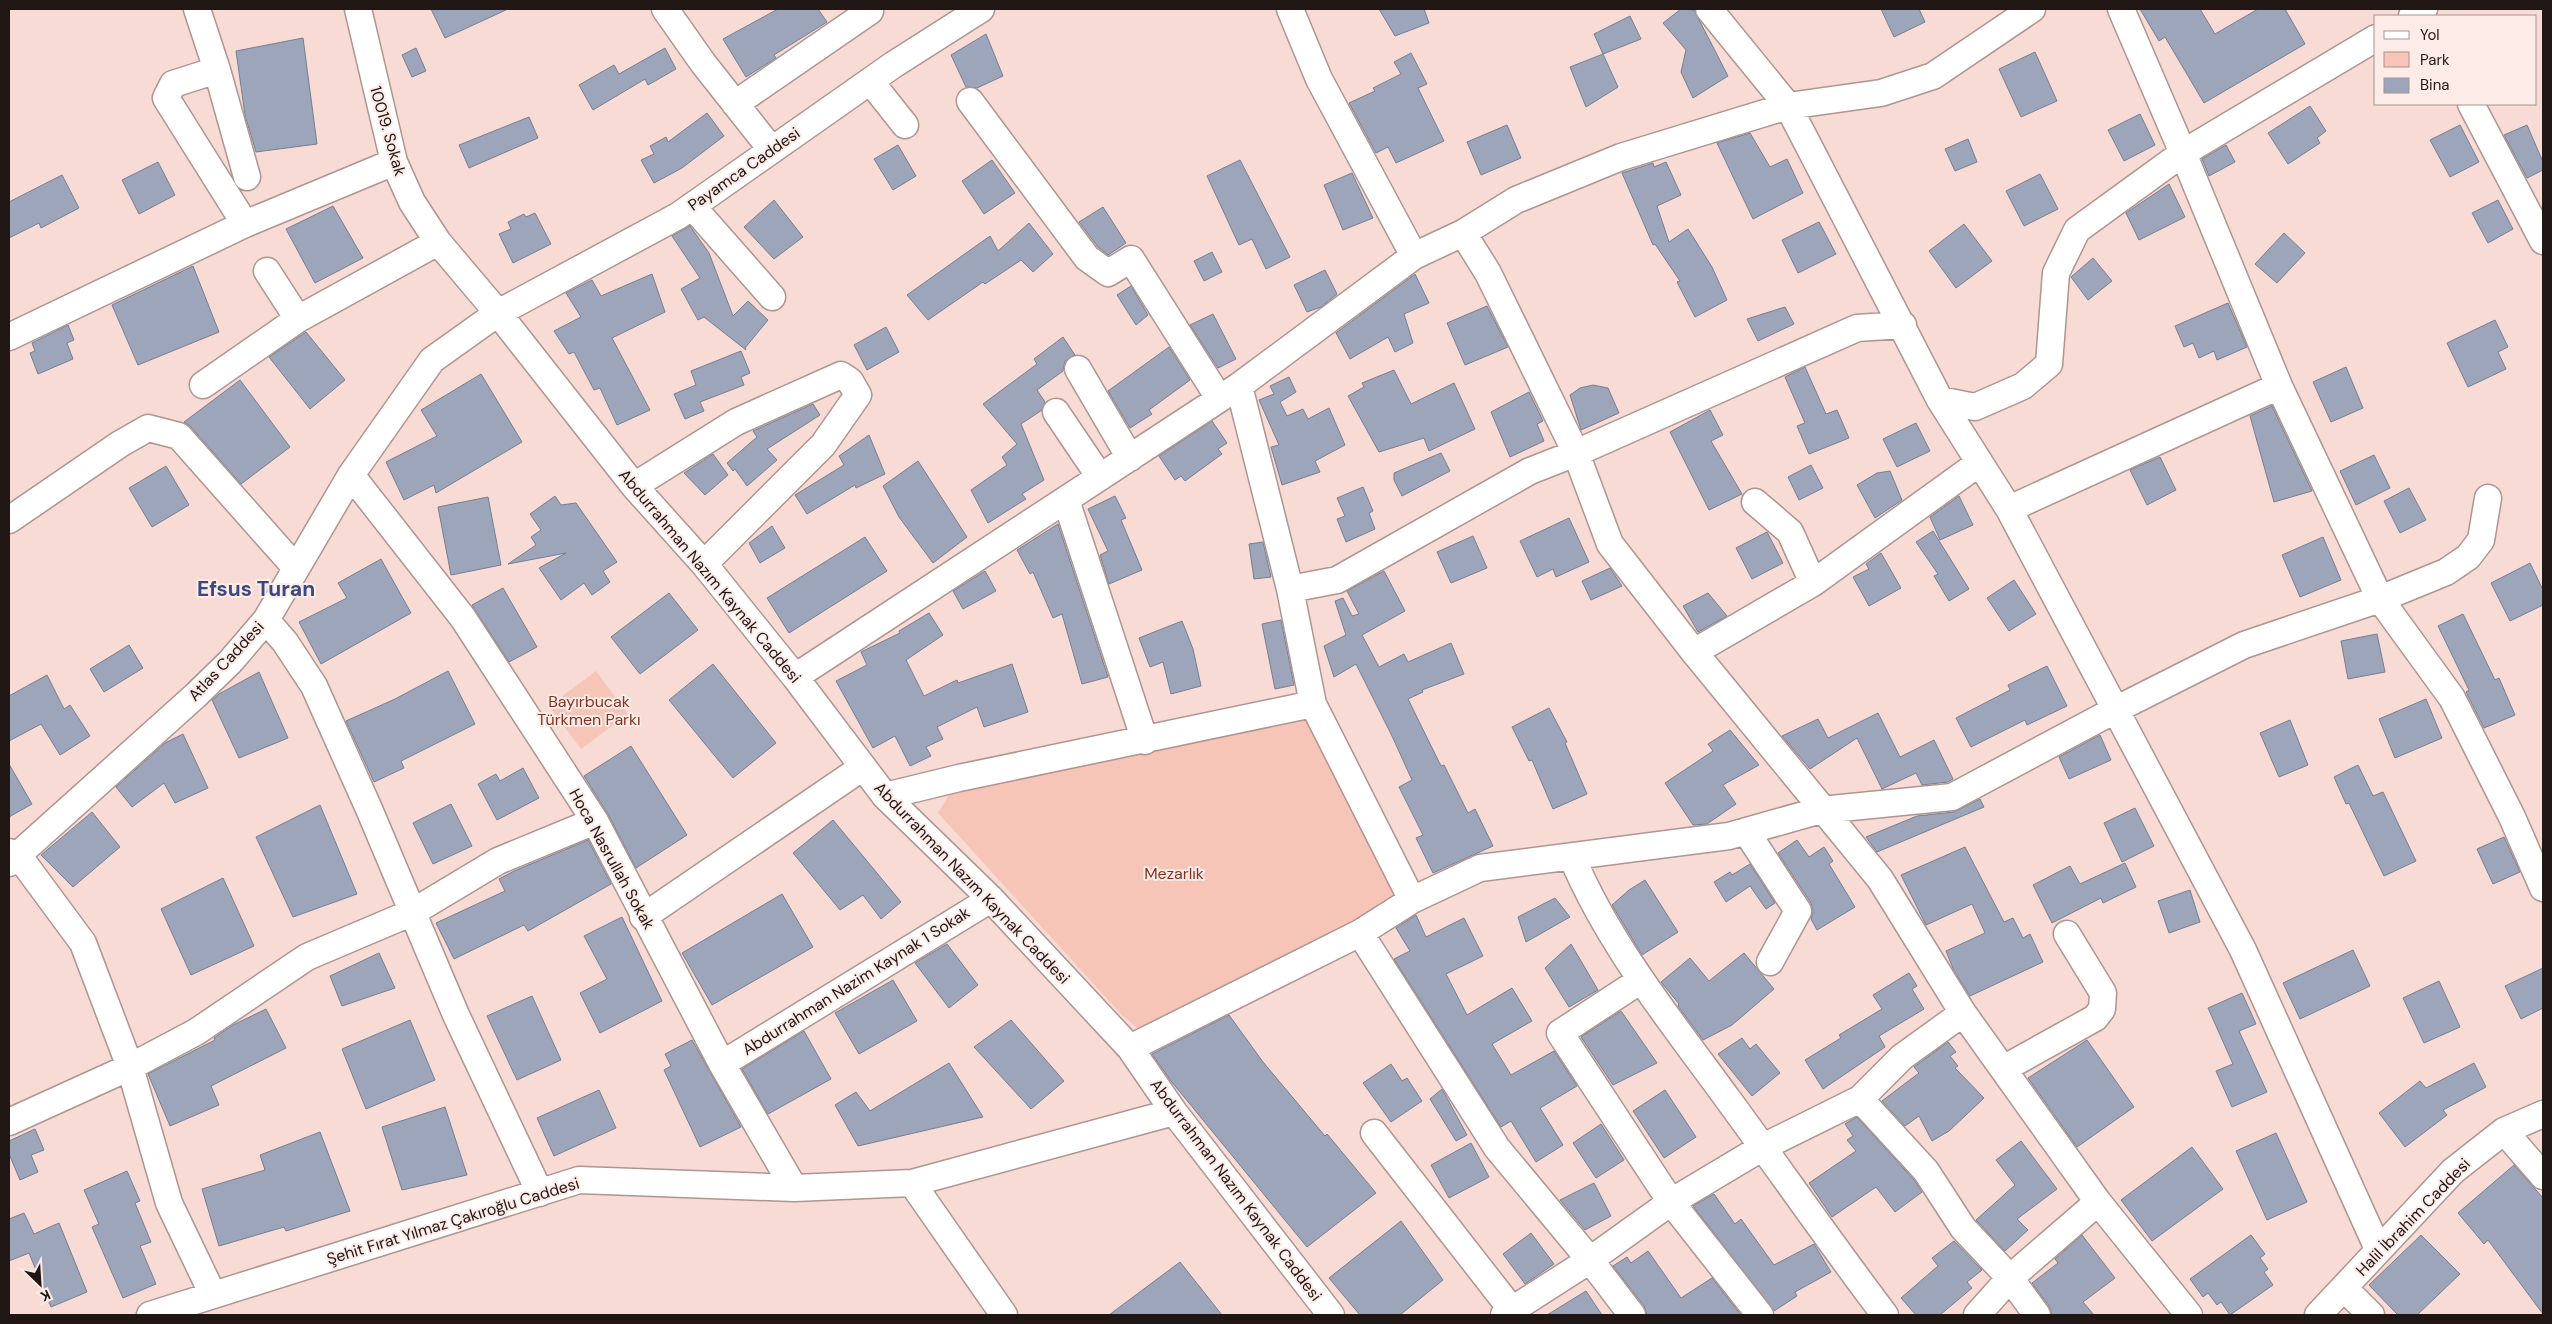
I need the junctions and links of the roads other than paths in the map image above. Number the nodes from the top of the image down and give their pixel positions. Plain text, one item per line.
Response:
1 (197, 9) edge
2 (358, 9) edge
3 (665, 9) edge
4 (981, 9) edge
5 (1290, 9) edge
6 (1709, 9) edge
7 (2032, 9) edge
8 (2121, 9) edge
9 (870, 11) dead end
10 (2374, 39) edge
11 (217, 70) junction
12 (870, 81) junction
13 (970, 101) dead end
14 (735, 104) junction
15 (2473, 105) edge
16 (1788, 106) junction
17 (905, 125) dead end
18 (771, 149) junction
19 (2183, 153) junction
20 (394, 162) junction
21 (247, 178) dead end
22 (692, 206) junction
23 (245, 224) junction
24 (1463, 233) junction
25 (2543, 241) edge
26 (438, 242) junction
27 (1414, 256) junction
28 (267, 271) dead end
29 (772, 297) dead end
30 (498, 313) junction
31 (298, 319) junction
32 (1903, 325) junction
33 (9, 337) edge
34 (1078, 370) dead end
35 (203, 385) dead end
36 (2279, 386) junction
37 (1229, 392) junction
38 (1940, 400) junction
39 (1056, 412) dead end
40 (1576, 453) junction
41 (1130, 458) junction
42 (1980, 462) junction
43 (350, 475) junction
44 (1100, 477) junction
45 (634, 486) junction
46 (2488, 498) dead end
47 (1066, 500) junction
48 (1755, 502) dead end
49 (2009, 509) junction
50 (9, 520) edge
51 (704, 564) junction
52 (296, 568) junction
53 (1813, 583) junction
54 (1290, 589) junction
55 (2380, 599) junction
56 (266, 620) junction
57 (1694, 652) junction
58 (795, 677) junction
59 (1312, 704) junction
60 (2114, 710) junction
61 (1145, 741) junction
62 (863, 767) junction
63 (884, 796) junction
64 (1822, 810) junction
65 (595, 821) junction
66 (1746, 831) junction
67 (12, 857) edge
68 (1572, 857) junction
69 (2543, 888) edge
70 (991, 899) junction
71 (1412, 900) junction
72 (413, 912) junction
73 (643, 917) junction
74 (1360, 933) junction
75 (2067, 934) dead end
76 (1770, 962) dead end
77 (1641, 980) junction
78 (1963, 1013) junction
79 (1130, 1048) junction
80 (722, 1064) junction
81 (130, 1067) junction
82 (2003, 1070) junction
83 (1860, 1099) junction
84 (1174, 1112) junction
85 (2543, 1114) edge
86 (9, 1122) edge
87 (2504, 1131) junction
88 (1374, 1133) dead end
89 (1763, 1147) junction
90 (2543, 1176) edge
91 (912, 1183) junction
92 (794, 1188) junction
93 (540, 1193) junction
94 (1671, 1202) junction
95 (2098, 1202) junction
96 (2378, 1249) junction
97 (1590, 1260) junction
98 (2010, 1278) junction
99 (2344, 1288) junction
100 (214, 1295) junction
101 (1508, 1313) edge
102 (150, 1315) edge
103 (1004, 1315) edge
104 (1331, 1315) edge
105 (1632, 1315) edge
106 (1760, 1315) edge
107 (1885, 1315) edge
108 (1978, 1315) edge
109 (2037, 1315) edge
110 (2189, 1315) edge
111 (2318, 1315) edge
112 (2371, 1315) edge

1 - 11 street
2 - 20 street, 10019. Sokak
3 - 14 street
4 - 12 street, Payamca Caddesi
5 - 27 street
6 - 16 street
7 - 16 street
8 - 19 street
9 - 14 street
10 - 19 street
11 - 21 street
11 - 23 street
12 - 17 street
12 - 18 street, Payamca Caddesi
13 - 37 street
14 - 18 street
15 - 25 street
16 - 24 street
16 - 32 street
18 - 22 street, Payamca Caddesi
19 - 36 street
19 - 38 street
20 - 23 street
20 - 26 street, 10019. Sokak
22 - 29 street
22 - 30 street, Payamca Caddesi
23 - 33 street
24 - 27 street
24 - 40 street
26 - 30 street, 10019. Sokak
26 - 31 street
27 - 37 street
28 - 31 street
30 - 43 street, Atlas Caddesi
30 - 45 street, Abdurrahman Nazım Kaynak Caddesi
31 - 35 street
32 - 38 street
32 - 40 street
34 - 41 street
36 - 49 street
36 - 55 street
37 - 41 street
37 - 54 street
38 - 42 street
39 - 44 street
40 - 54 street
40 - 57 street
41 - 44 street
42 - 49 street
42 - 53 street
43 - 52 street, Atlas Caddesi
43 - 65 street, Hoca Nasrullah Sokak
44 - 47 street
45 - 51 street, Abdurrahman Nazım Kaynak Caddesi
45 - 51 street
46 - 55 street
47 - 58 street
47 - 61 street
48 - 53 street
49 - 60 street
50 - 52 street
51 - 58 street, Abdurrahman Nazım Kaynak Caddesi
52 - 56 street, Atlas Caddesi
53 - 57 street
54 - 59 street
55 - 60 street
55 - 69 street
56 - 67 street, Atlas Caddesi
56 - 72 street
57 - 64 street
58 - 62 street, Abdurrahman Nazım Kaynak Caddesi
59 - 61 street
59 - 71 street
60 - 64 street
60 - 96 street
61 - 63 street
62 - 63 street, Abdurrahman Nazım Kaynak Caddesi
62 - 73 street
63 - 70 street, Abdurrahman Nazım Kaynak Caddesi
64 - 66 street
64 - 78 street
65 - 72 street
65 - 73 street, Hoca Nasrullah Sokak
66 - 68 street
66 - 76 street
67 - 81 street
68 - 71 street
68 - 77 street
70 - 79 street, Abdurrahman Nazım Kaynak Caddesi
70 - 80 street, Abdurrahman Nazim Kaynak 1 Sokak
71 - 74 street
72 - 81 street
72 - 93 street
73 - 80 street, Hoca Nasrullah Sokak
74 - 79 street
74 - 97 street
75 - 82 street
77 - 89 street
77 - 94 street
78 - 82 street
78 - 83 street
79 - 84 street, Abdurrahman Nazım Kaynak Caddesi
80 - 92 street, Hoca Nasrullah Sokak
81 - 86 street
81 - 100 street
82 - 95 street
83 - 89 street
83 - 98 street
84 - 91 street, Şehit Fırat Yılmaz Çakıroğlu Caddesi
84 - 104 street, Abdurrahman Nazım Kaynak Caddesi
85 - 87 street, Halil İbrahim Caddesi
87 - 90 street
87 - 96 street, Halil İbrahim Caddesi
88 - 101 street
89 - 94 street
89 - 107 street
91 - 92 street, Şehit Fırat Yılmaz Çakıroğlu Caddesi
91 - 103 street
92 - 93 street, Şehit Fırat Yılmaz Çakıroğlu Caddesi
93 - 100 street, Şehit Fırat Yılmaz Çakıroğlu Caddesi
94 - 97 street
94 - 106 street
95 - 98 street
95 - 110 street
96 - 99 street, Halil İbrahim Caddesi
97 - 101 street
97 - 105 street
98 - 108 street
98 - 109 street
99 - 111 street, Halil İbrahim Caddesi
99 - 112 street
100 - 102 street, Şehit Fırat Yılmaz Çakıroğlu Caddesi

